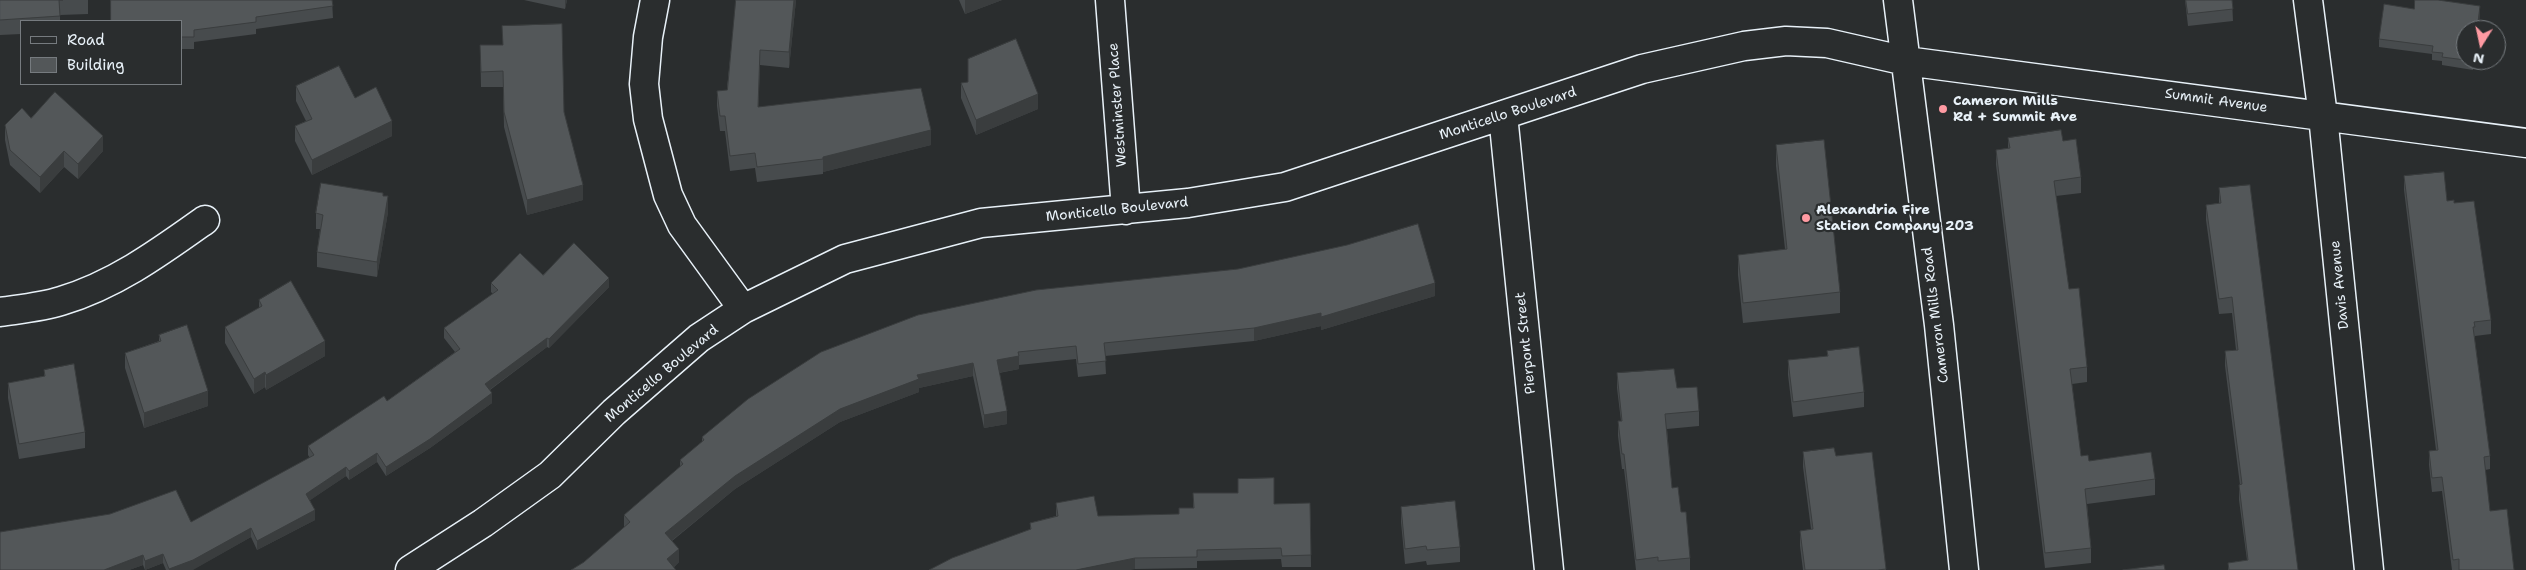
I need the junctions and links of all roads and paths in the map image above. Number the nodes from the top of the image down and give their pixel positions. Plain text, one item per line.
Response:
1 (655, 0) edge
2 (1110, 0) edge
3 (1898, 0) edge
4 (2308, 0) edge
5 (1906, 61) junction
6 (1503, 115) junction
7 (2323, 116) junction
8 (2526, 144) edge
9 (1126, 210) junction
10 (205, 220) dead end
11 (743, 309) junction
12 (0, 312) edge
13 (410, 570) edge
14 (1549, 570) edge
15 (1964, 570) edge
16 (2369, 570) edge

1 - 11 street
2 - 9 street, Westminster Place
3 - 5 street, Cameron Mills Road
4 - 7 street, Davis Avenue
5 - 6 street, Monticello Boulevard
5 - 7 street, Summit Avenue
5 - 15 street, Cameron Mills Road
6 - 9 street, Monticello Boulevard
6 - 14 street, Pierpont Street
7 - 8 street, Summit Avenue
7 - 16 street, Davis Avenue
9 - 11 street, Monticello Boulevard
10 - 12 street
11 - 13 street, Monticello Boulevard

